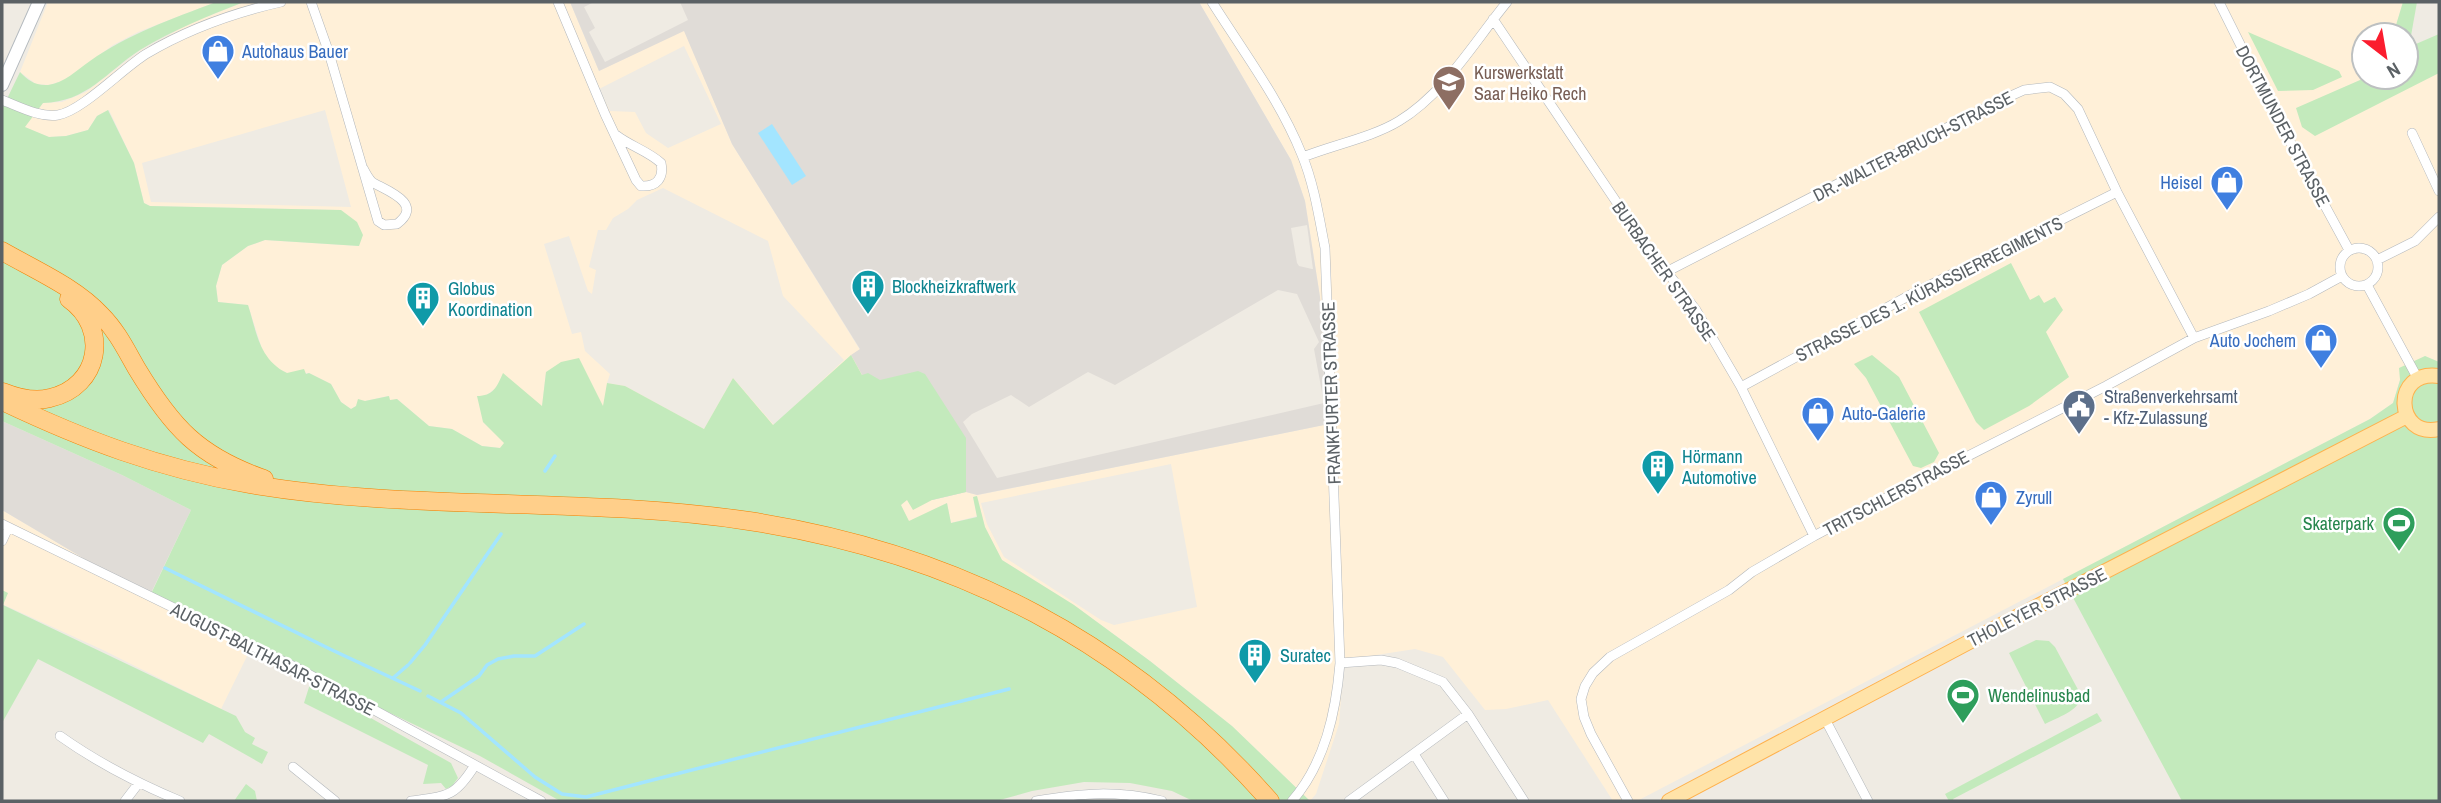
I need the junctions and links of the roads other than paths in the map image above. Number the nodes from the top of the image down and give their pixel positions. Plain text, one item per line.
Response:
1 (39, 2) edge
2 (281, 2) edge
3 (311, 2) edge
4 (558, 2) edge
5 (1212, 2) edge
6 (1507, 2) edge
7 (2219, 2) edge
8 (1493, 19) junction
9 (2, 85) edge
10 (2, 100) edge
11 (2412, 133) dead end
12 (616, 135) junction
13 (1303, 157) junction
14 (363, 167) junction
15 (2439, 191) edge
16 (2117, 192) junction
17 (2439, 217) edge
18 (2349, 250) junction
19 (2, 251) edge
20 (2377, 260) junction
21 (2, 261) edge
22 (1668, 271) junction
23 (2342, 276) junction
24 (2367, 285) junction
25 (2194, 338) junction
26 (2439, 376) edge
27 (2418, 379) junction
28 (1741, 387) junction
29 (2, 392) edge
30 (2, 401) edge
31 (2407, 416) junction
32 (2439, 429) edge
33 (322, 493) junction
34 (5, 526) edge
35 (1814, 536) junction
36 (2, 541) edge
37 (1340, 663) junction
38 (1468, 714) junction
39 (1825, 719) junction
40 (60, 736) dead end
41 (1414, 754) junction
42 (475, 765) junction
43 (293, 767) dead end
44 (138, 784) junction
45 (1295, 799) edge
46 (125, 801) edge
47 (180, 801) edge
48 (335, 801) edge
49 (411, 801) edge
50 (541, 801) edge
51 (1035, 801) edge
52 (1162, 801) edge
53 (1270, 801) edge
54 (1349, 801) edge
55 (1444, 801) edge
56 (1524, 801) edge
57 (1628, 801) edge
58 (1670, 801) edge
59 (1868, 801) edge

1 - 9 main road
2 - 10 street
3 - 14 street
4 - 12 street
5 - 13 street, FRANKFURTER STRASSE
6 - 8 street
7 - 18 street, DORTMUNDER STRASSE
8 - 13 street
8 - 22 street, BURBACHER STRASSE
11 - 15 street
12 - 12 street
13 - 37 street, FRANKFURTER STRASSE
14 - 14 street
16 - 22 street, DR.-WALTER-BRUCH-STRASSE
16 - 25 street, DR.-WALTER-BRUCH-STRASSE
16 - 28 street, STRASSE DES 1. KÜRASSIERREGIMENTS
17 - 20 street
18 - 20 street
18 - 23 street
19 - 33 highway
20 - 24 street
21 - 29 highway
22 - 28 street, BURBACHER STRASSE
23 - 24 street
23 - 25 street, TRITSCHLERSTRASSE
24 - 27 street
25 - 35 street, TRITSCHLERSTRASSE
26 - 27 main road
27 - 31 main road
28 - 35 street, BURBACHER STRASSE
30 - 33 highway
31 - 32 main road
31 - 39 main road, THOLEYER STRASSE
33 - 53 highway
34 - 36 street
34 - 42 street, AUGUST-BALTHASAR-STRASSE
35 - 57 street, TRITSCHLERSTRASSE
37 - 38 street
37 - 45 street, FRANKFURTER STRASSE
38 - 41 street
38 - 56 street
39 - 58 main road, THOLEYER STRASSE
39 - 59 street
40 - 44 street
41 - 54 street
41 - 55 street
42 - 49 street
42 - 50 street, AUGUST-BALTHASAR-STRASSE
43 - 48 street
44 - 46 street
44 - 47 street
51 - 52 street

